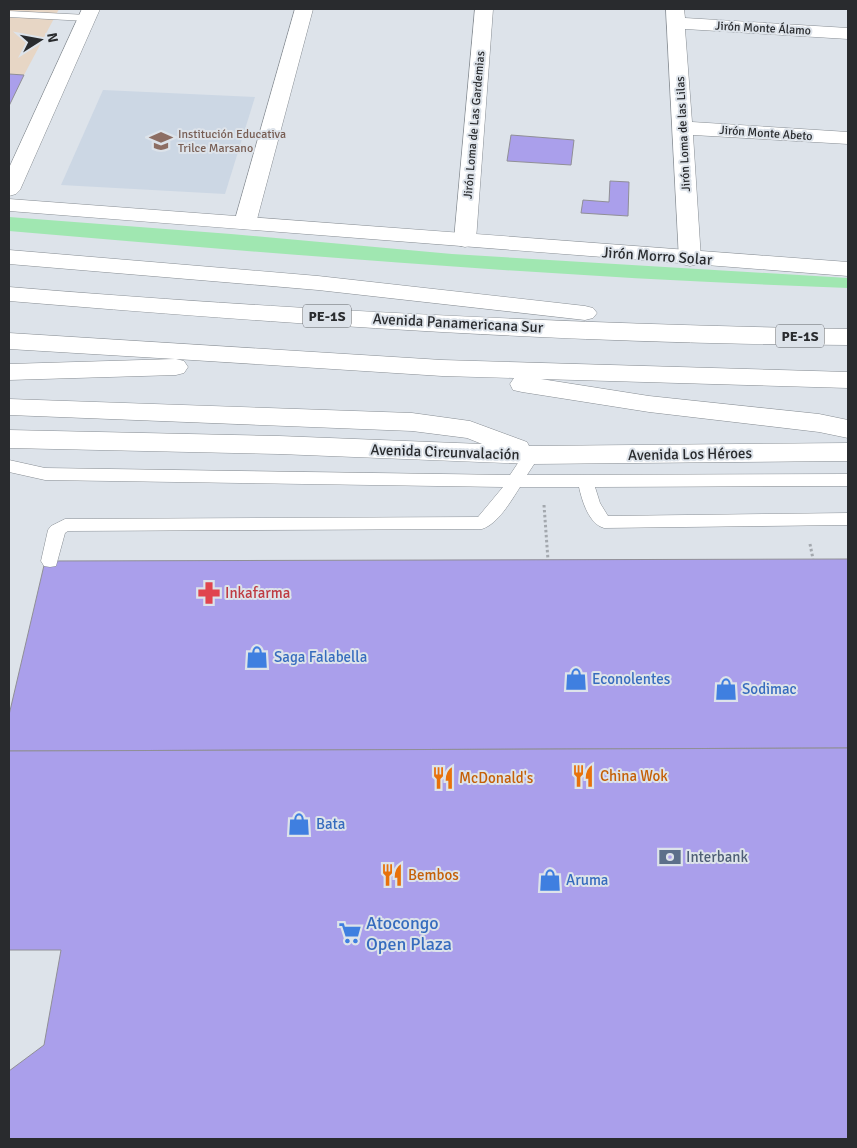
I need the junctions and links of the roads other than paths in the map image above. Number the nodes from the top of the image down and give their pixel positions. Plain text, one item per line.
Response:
1 (304, 9) edge
2 (484, 9) edge
3 (9, 14) edge
4 (89, 14) edge
5 (676, 16) edge
6 (848, 33) edge
7 (684, 128) junction
8 (848, 138) edge
9 (9, 190) edge
10 (9, 205) edge
11 (245, 223) junction
12 (465, 240) junction
13 (9, 257) edge
14 (690, 259) junction
15 (848, 269) edge
16 (9, 294) edge
17 (752, 336) junction
18 (848, 337) edge
19 (9, 340) edge
20 (297, 359) junction
21 (442, 368) junction
22 (9, 372) edge
23 (848, 380) edge
24 (9, 407) edge
25 (848, 429) edge
26 (9, 439) edge
27 (848, 452) edge
28 (532, 455) junction
29 (9, 466) edge
30 (848, 480) edge
31 (516, 481) junction
32 (543, 481) junction
33 (586, 481) junction
34 (848, 519) edge
35 (50, 561) dead end

1 - 11 main road
2 - 12 main road, Jirón Loma de Las Gardemias
3 - 4 lane
4 - 9 main road
5 - 6 main road, Jirón Monte Álamo
5 - 7 main road, Jirón Loma de las Lilas
7 - 8 main road, Jirón Monte Abeto
7 - 14 main road, Jirón Loma de las Lilas
10 - 11 main road, Jirón Morro Solar
11 - 12 main road, Jirón Morro Solar
12 - 14 main road, Jirón Morro Solar
13 - 17 main road
14 - 15 main road, Jirón Morro Solar
16 - 17 main road, Avenida Panamericana Sur / PE-1S
17 - 18 main road, Avenida Panamericana Sur / PE-1S
19 - 20 main road
20 - 21 main road
20 - 22 main road
21 - 23 main road
21 - 25 main road
24 - 28 main road, Avenida Circunvalación
26 - 28 main road, Avenida Circunvalación
27 - 28 main road, Avenida Los Héroes
28 - 31 lane
28 - 32 lane
29 - 31 lane
30 - 33 lane
31 - 32 lane
31 - 35 lane
32 - 33 lane
33 - 34 lane

